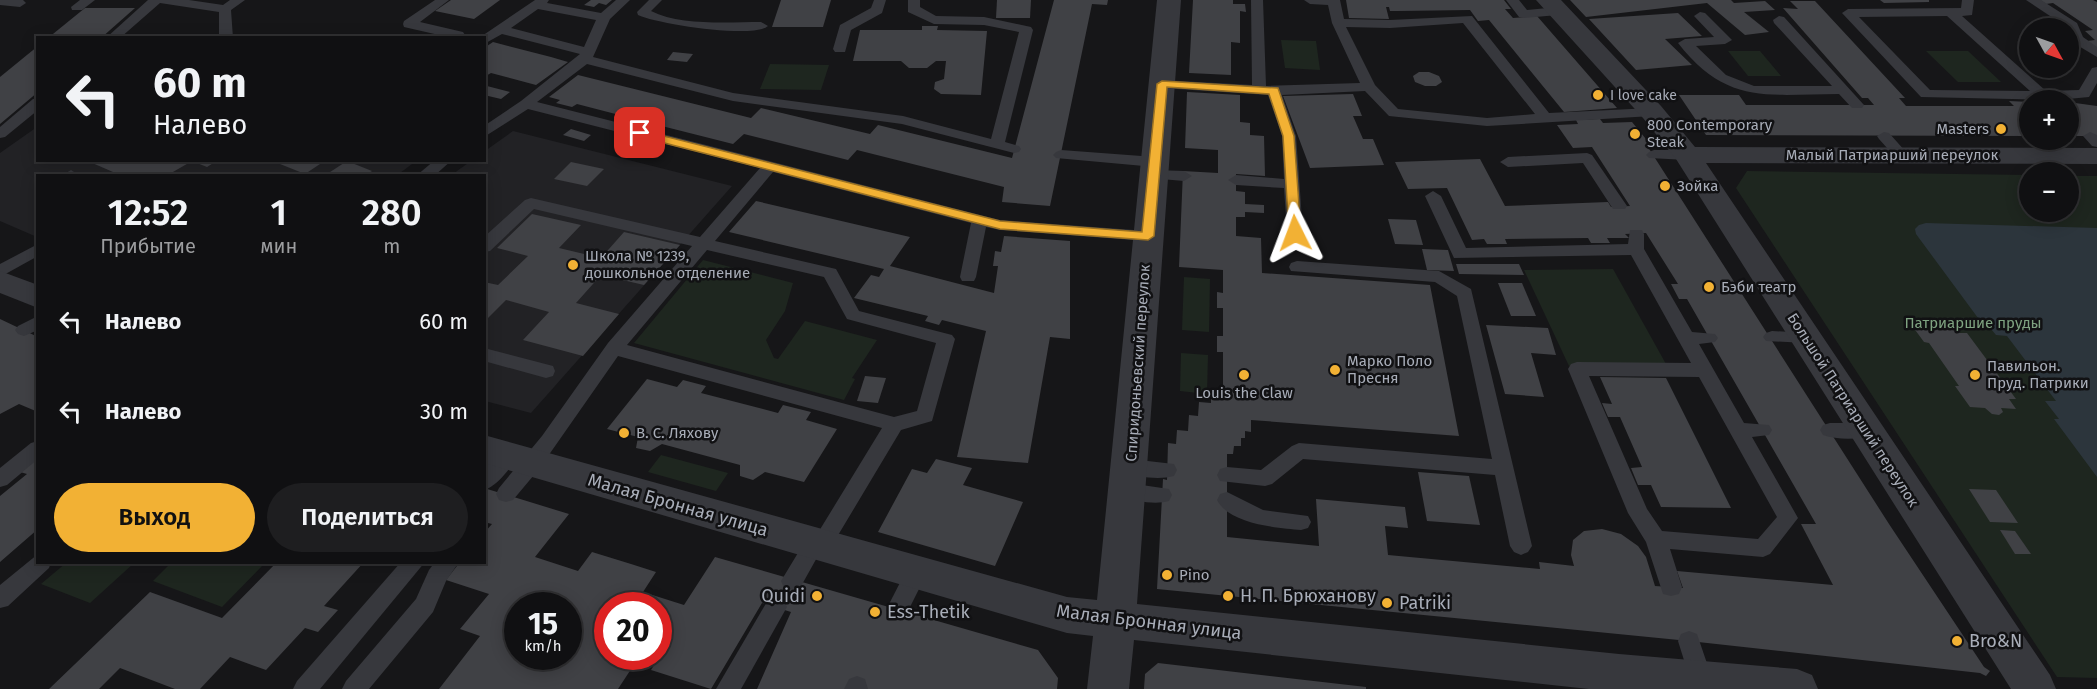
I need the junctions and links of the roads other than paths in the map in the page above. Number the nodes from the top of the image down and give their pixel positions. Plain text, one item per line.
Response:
1 (89, 0) edge
2 (156, 0) edge
3 (162, 0) edge
4 (239, 0) edge
5 (443, 0) edge
6 (624, 0) edge
7 (656, 0) edge
8 (879, 0) edge
9 (914, 0) edge
10 (1169, 0) edge
11 (1257, 0) edge
12 (1310, 0) edge
13 (1512, 0) edge
14 (1968, 0) edge
15 (2032, 0) edge
16 (0, 1) edge
17 (1334, 1) edge
18 (20, 3) dead end
19 (539, 3) edge
20 (1553, 5) edge
21 (77, 8) dead end
22 (225, 9) junction
23 (1950, 12) junction
24 (1700, 16) dead end
25 (604, 17) junction
26 (1779, 20) dead end
27 (1338, 23) junction
28 (761, 27) dead end
29 (500, 30) junction
30 (458, 35) dead end
31 (114, 36) edge
32 (226, 36) edge
33 (486, 39) edge
34 (840, 49) dead end
35 (2097, 53) edge
36 (586, 55) junction
37 (2097, 71) edge
38 (1162, 84) junction
39 (1369, 87) junction
40 (1259, 90) junction
41 (1843, 90) junction
42 (2037, 90) edge
43 (1274, 91) junction
44 (2079, 95) edge
45 (2019, 97) edge
46 (36, 104) edge
47 (526, 104) junction
48 (1857, 105) dead end
49 (1652, 112) junction
50 (1545, 118) junction
51 (486, 132) edge
52 (0, 134) edge
53 (997, 145) junction
54 (2095, 145) edge
55 (1014, 149) dead end
56 (1061, 155) dead end
57 (1671, 155) junction
58 (442, 162) edge
59 (1508, 162) dead end
60 (770, 166) junction
61 (1164, 171) junction
62 (426, 174) edge
63 (1236, 180) dead end
64 (1292, 184) junction
65 (1433, 196) dead end
66 (1619, 206) dead end
67 (980, 219) junction
68 (1295, 233) dead end
69 (1148, 236) junction
70 (704, 243) junction
71 (486, 245) edge
72 (36, 250) edge
73 (1297, 267) dead end
74 (0, 271) edge
75 (968, 277) dead end
76 (0, 281) edge
77 (36, 296) edge
78 (1806, 337) junction
79 (1688, 338) junction
80 (1709, 338) dead end
81 (1772, 338) dead end
82 (615, 348) junction
83 (486, 355) edge
84 (1706, 370) junction
85 (546, 371) dead end
86 (894, 424) junction
87 (1739, 430) junction
88 (1762, 430) dead end
89 (1830, 430) dead end
90 (1866, 430) junction
91 (36, 450) edge
92 (508, 463) edge
93 (1504, 468) junction
94 (1167, 470) dead end
95 (1227, 475) dead end
96 (0, 479) edge
97 (1129, 479) junction
98 (506, 494) dead end
99 (1162, 495) dead end
100 (1227, 500) dead end
101 (1301, 522) dead end
102 (1656, 539) junction
103 (818, 545) junction
104 (1521, 546) dead end
105 (39, 564) edge
106 (413, 564) edge
107 (447, 564) edge
108 (916, 573) junction
109 (792, 581) dead end
110 (1671, 587) dead end
111 (0, 599) edge
112 (776, 607) dead end
113 (897, 610) dead end
114 (1114, 621) junction
115 (1689, 641) dead end
116 (1622, 681) edge
117 (1701, 681) junction
118 (305, 689) edge
119 (354, 689) edge
120 (728, 689) edge
121 (1108, 689) edge
122 (1797, 689) edge
123 (2035, 689) edge

1 - 21 lane
2 - 31 lane
3 - 22 lane
4 - 22 lane
5 - 30 lane
6 - 25 lane
7 - 28 lane
8 - 34 lane
9 - 53 lane
10 - 38 street, Спиридоньевский переулок
11 - 40 lane
12 - 17 lane
13 - 20 lane
14 - 23 lane
15 - 35 lane
16 - 18 lane
17 - 27 lane
19 - 25 lane
19 - 29 lane
20 - 49 street, Большой Патриарший переулок
22 - 32 lane
23 - 42 lane
23 - 45 lane
24 - 41 lane
25 - 36 lane
26 - 41 lane
27 - 39 lane
27 - 50 lane
29 - 33 lane
29 - 36 lane
36 - 47 lane
36 - 53 lane
37 - 44 lane
38 - 40 lane
38 - 61 street, Спиридоньевский переулок
39 - 43 lane
39 - 50 lane
40 - 43 lane
41 - 48 lane
43 - 64 lane
46 - 52 lane
47 - 51 lane
47 - 60 lane
49 - 50 lane
49 - 57 street, Большой Патриарший переулок
53 - 55 lane
54 - 57 street, Малый Патриарший переулок
56 - 61 lane
57 - 78 street, Большой Патриарший переулок
58 - 62 lane
59 - 66 lane
60 - 67 lane
60 - 70 lane
61 - 69 street, Спиридоньевский переулок
63 - 64 lane
64 - 68 lane
65 - 79 lane
67 - 69 lane
67 - 75 lane
69 - 97 street, Спиридоньевский переулок
70 - 71 lane
70 - 82 lane
70 - 86 lane
72 - 74 lane
73 - 93 lane
76 - 77 street
78 - 81 lane
78 - 90 street, Большой Патриарший переулок
79 - 80 lane
79 - 84 lane
82 - 86 lane
82 - 92 lane
83 - 85 lane
84 - 87 lane
84 - 102 lane
86 - 103 lane
87 - 88 lane
87 - 102 lane
89 - 90 lane
90 - 123 street, Большой Патриарший переулок
91 - 96 lane
92 - 98 lane
92 - 103 street, Малая Бронная улица
93 - 95 lane
93 - 104 lane
94 - 97 lane
97 - 99 lane
97 - 114 street, Спиридоньевский переулок
100 - 101 lane
102 - 110 lane
103 - 108 street, Малая Бронная улица
103 - 109 lane
105 - 111 lane
106 - 118 lane
107 - 119 lane
108 - 113 lane
108 - 114 street, Малая Бронная улица
112 - 120 lane
114 - 116 street, Малая Бронная улица
114 - 121 street, Спиридоньевский переулок
115 - 117 lane
116 - 117 street, Малая Бронная улица
117 - 122 street, Малая Бронная улица

